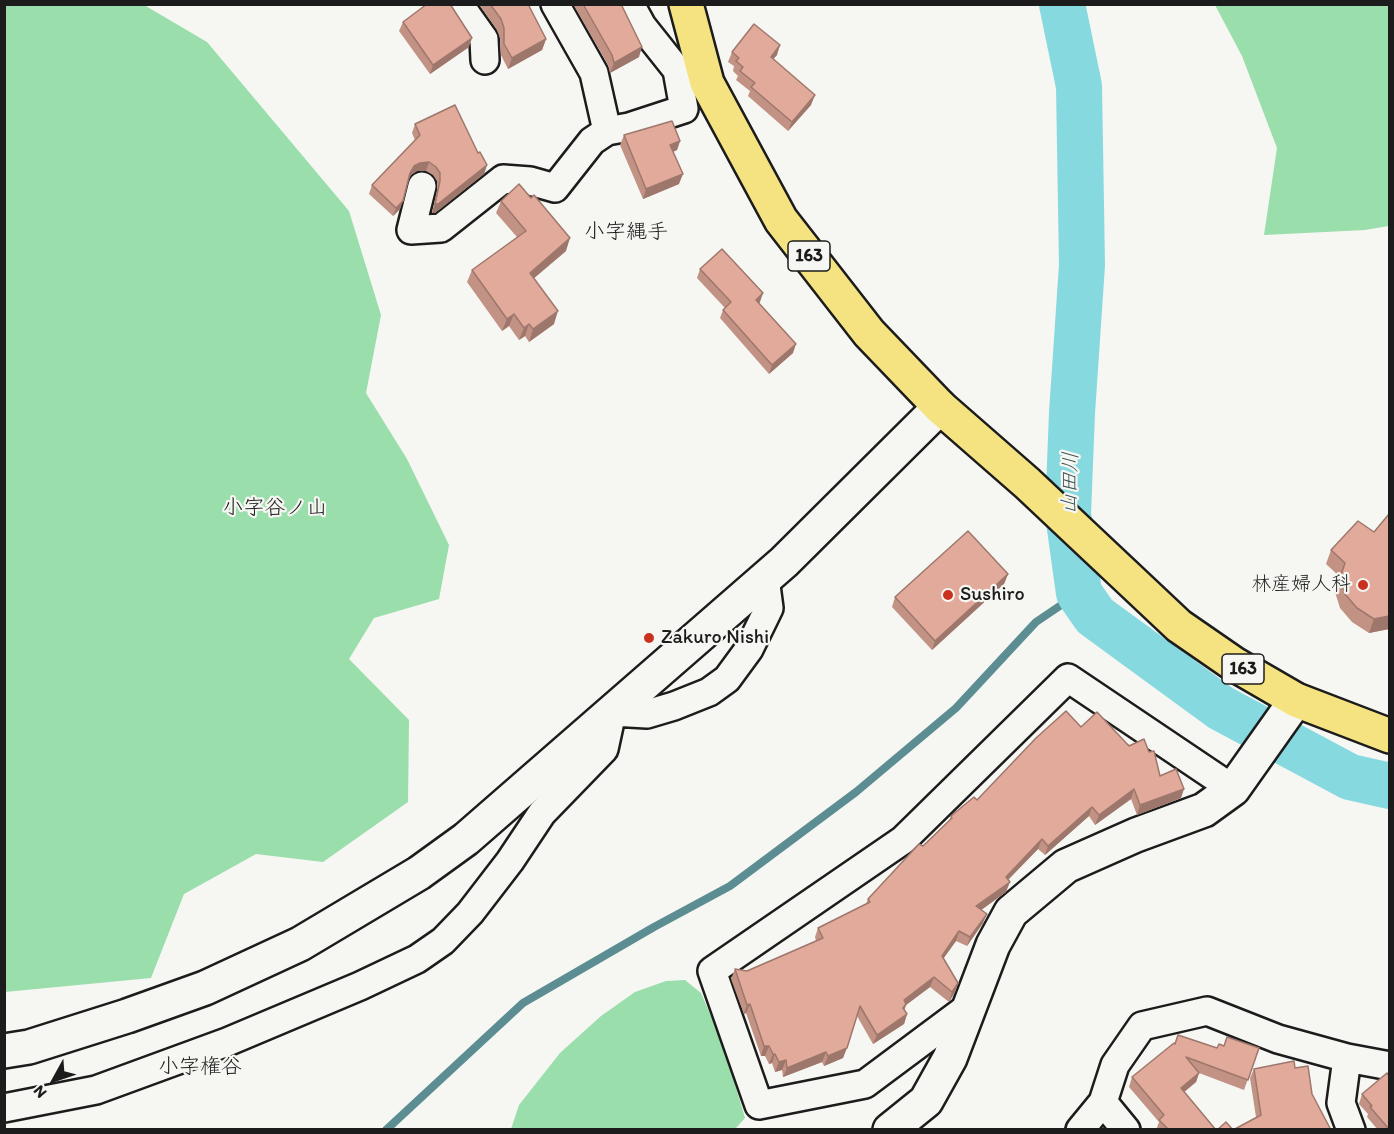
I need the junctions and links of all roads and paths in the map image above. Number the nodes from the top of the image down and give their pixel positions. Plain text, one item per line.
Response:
1 (459, 4) edge
2 (555, 4) edge
3 (630, 4) edge
4 (686, 4) edge
5 (485, 60) dead end
6 (677, 70) junction
7 (707, 83) junction
8 (607, 130) junction
9 (422, 186) dead end
10 (940, 407) junction
11 (765, 578) junction
12 (612, 712) junction
13 (1287, 712) junction
14 (1389, 736) edge
15 (1242, 777) junction
16 (971, 1005) junction
17 (4, 1051) edge
18 (1347, 1059) junction
19 (1389, 1066) edge
20 (1103, 1102) junction
21 (4, 1108) edge
22 (890, 1130) edge
23 (1080, 1130) edge
24 (1126, 1130) edge
25 (1351, 1130) edge

1 - 5 street
2 - 8 street
3 - 6 street
4 - 7 highway, 163
6 - 7 street
6 - 8 street
7 - 10 highway, 163
8 - 9 street
10 - 11 street
10 - 13 highway, 163
11 - 12 street
11 - 12 street
12 - 17 street
12 - 21 street
13 - 14 highway, 163
13 - 15 street
15 - 16 street
15 - 16 street
16 - 22 street
18 - 19 street
18 - 20 street
18 - 25 street
20 - 23 street
20 - 24 street

